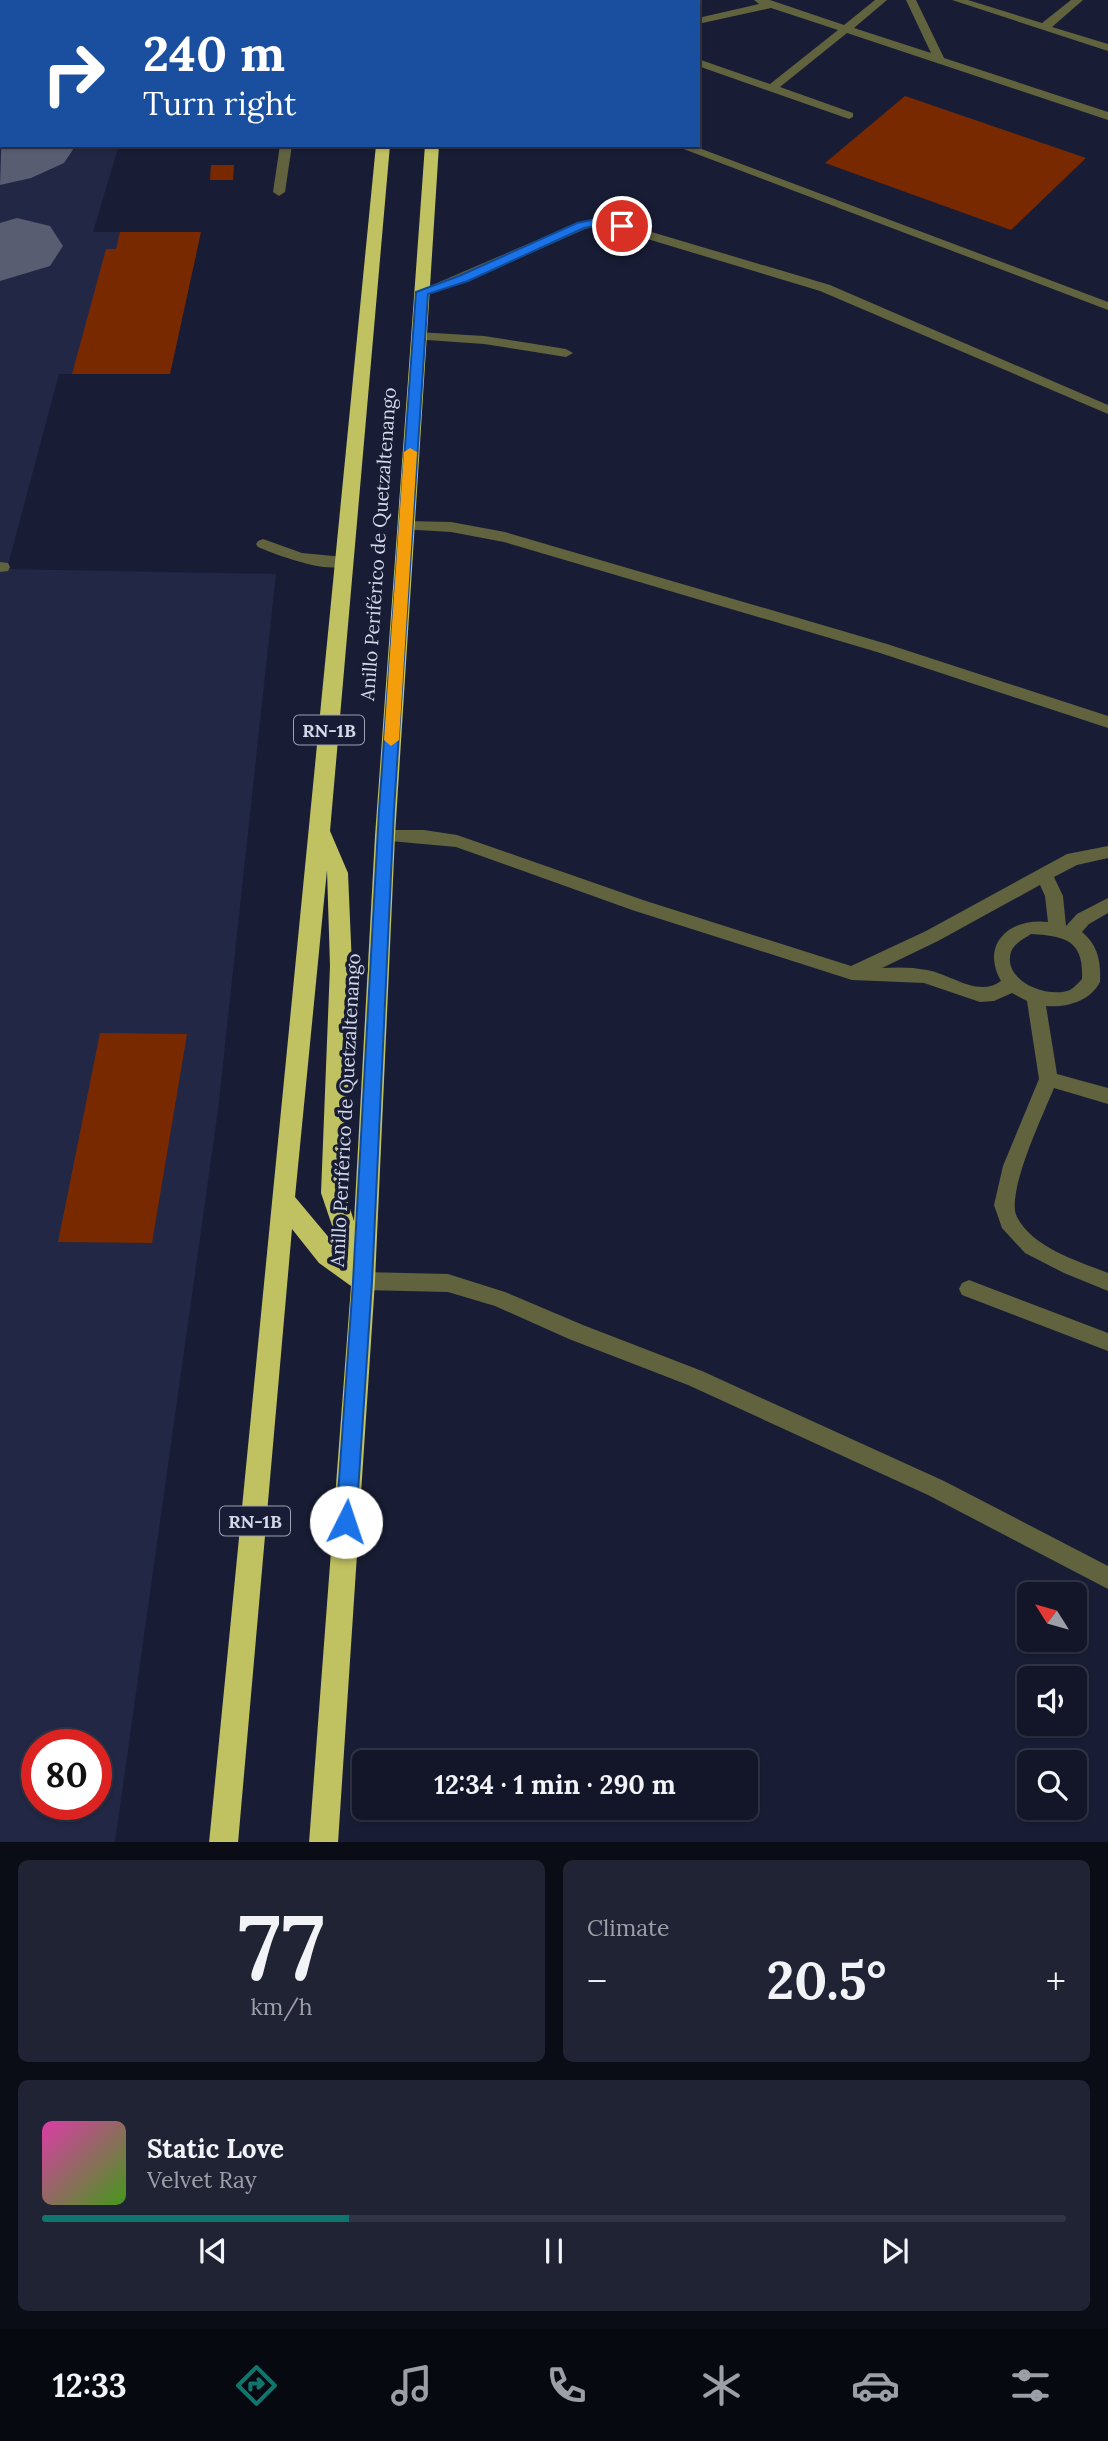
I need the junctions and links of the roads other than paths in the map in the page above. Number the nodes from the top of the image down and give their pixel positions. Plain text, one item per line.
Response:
1 (759, 0) edge
2 (882, 0) edge
3 (911, 0) edge
4 (957, 0) edge
5 (1078, 0) edge
6 (772, 4) junction
7 (700, 21) edge
8 (1043, 28) junction
9 (847, 29) junction
10 (1108, 48) edge
11 (940, 61) junction
12 (700, 63) edge
13 (773, 88) junction
14 (849, 116) dead end
15 (1108, 116) edge
16 (286, 147) edge
17 (383, 147) edge
18 (432, 147) edge
19 (683, 147) edge
20 (279, 192) dead end
21 (422, 292) junction
22 (1108, 306) edge
23 (418, 336) junction
24 (566, 353) dead end
25 (1108, 411) edge
26 (406, 526) junction
27 (263, 544) dead end
28 (344, 562) junction
29 (1108, 722) edge
30 (320, 830) junction
31 (385, 836) junction
32 (1108, 852) edge
33 (1044, 874) junction
34 (1108, 905) edge
35 (1063, 930) junction
36 (852, 973) junction
37 (1012, 983) junction
38 (1037, 999) junction
39 (1048, 1079) junction
40 (1108, 1096) edge
41 (283, 1199) junction
42 (363, 1282) junction
43 (1108, 1282) edge
44 (969, 1289) dead end
45 (1108, 1342) edge
46 (1108, 1578) edge
47 (223, 1842) edge
48 (323, 1842) edge

1 - 6 street
2 - 9 street
3 - 11 street
4 - 8 street
5 - 8 street
6 - 7 street
6 - 9 street
8 - 10 street
9 - 11 street
9 - 13 street
11 - 15 street
12 - 13 street
13 - 14 street
16 - 20 street
17 - 28 highway, Anillo Periférico de Quetzaltenango / RN-1B
18 - 21 highway, Anillo Periférico de Quetzaltenango / RN-1B
19 - 22 street
21 - 23 highway, Anillo Periférico de Quetzaltenango / RN-1B
21 - 25 street
23 - 24 street
23 - 26 highway, Anillo Periférico de Quetzaltenango / RN-1B
26 - 29 street
26 - 31 highway, Anillo Periférico de Quetzaltenango / RN-1B
27 - 28 street
28 - 30 highway, Anillo Periférico de Quetzaltenango / RN-1B
30 - 41 highway, Anillo Periférico de Quetzaltenango / RN-1B
30 - 42 highway
31 - 36 street
31 - 42 highway, Anillo Periférico de Quetzaltenango / RN-1B
32 - 33 street
33 - 35 street
33 - 36 street
34 - 35 street
35 - 37 street
35 - 38 street
36 - 37 street
37 - 38 street
38 - 39 street
39 - 40 street
39 - 43 street
41 - 42 highway, Anillo Periférico de Quetzaltenango
41 - 47 highway, Anillo Periférico de Quetzaltenango / RN-1B
42 - 46 street
42 - 48 highway, Anillo Periférico de Quetzaltenango / RN-1B
44 - 45 street

